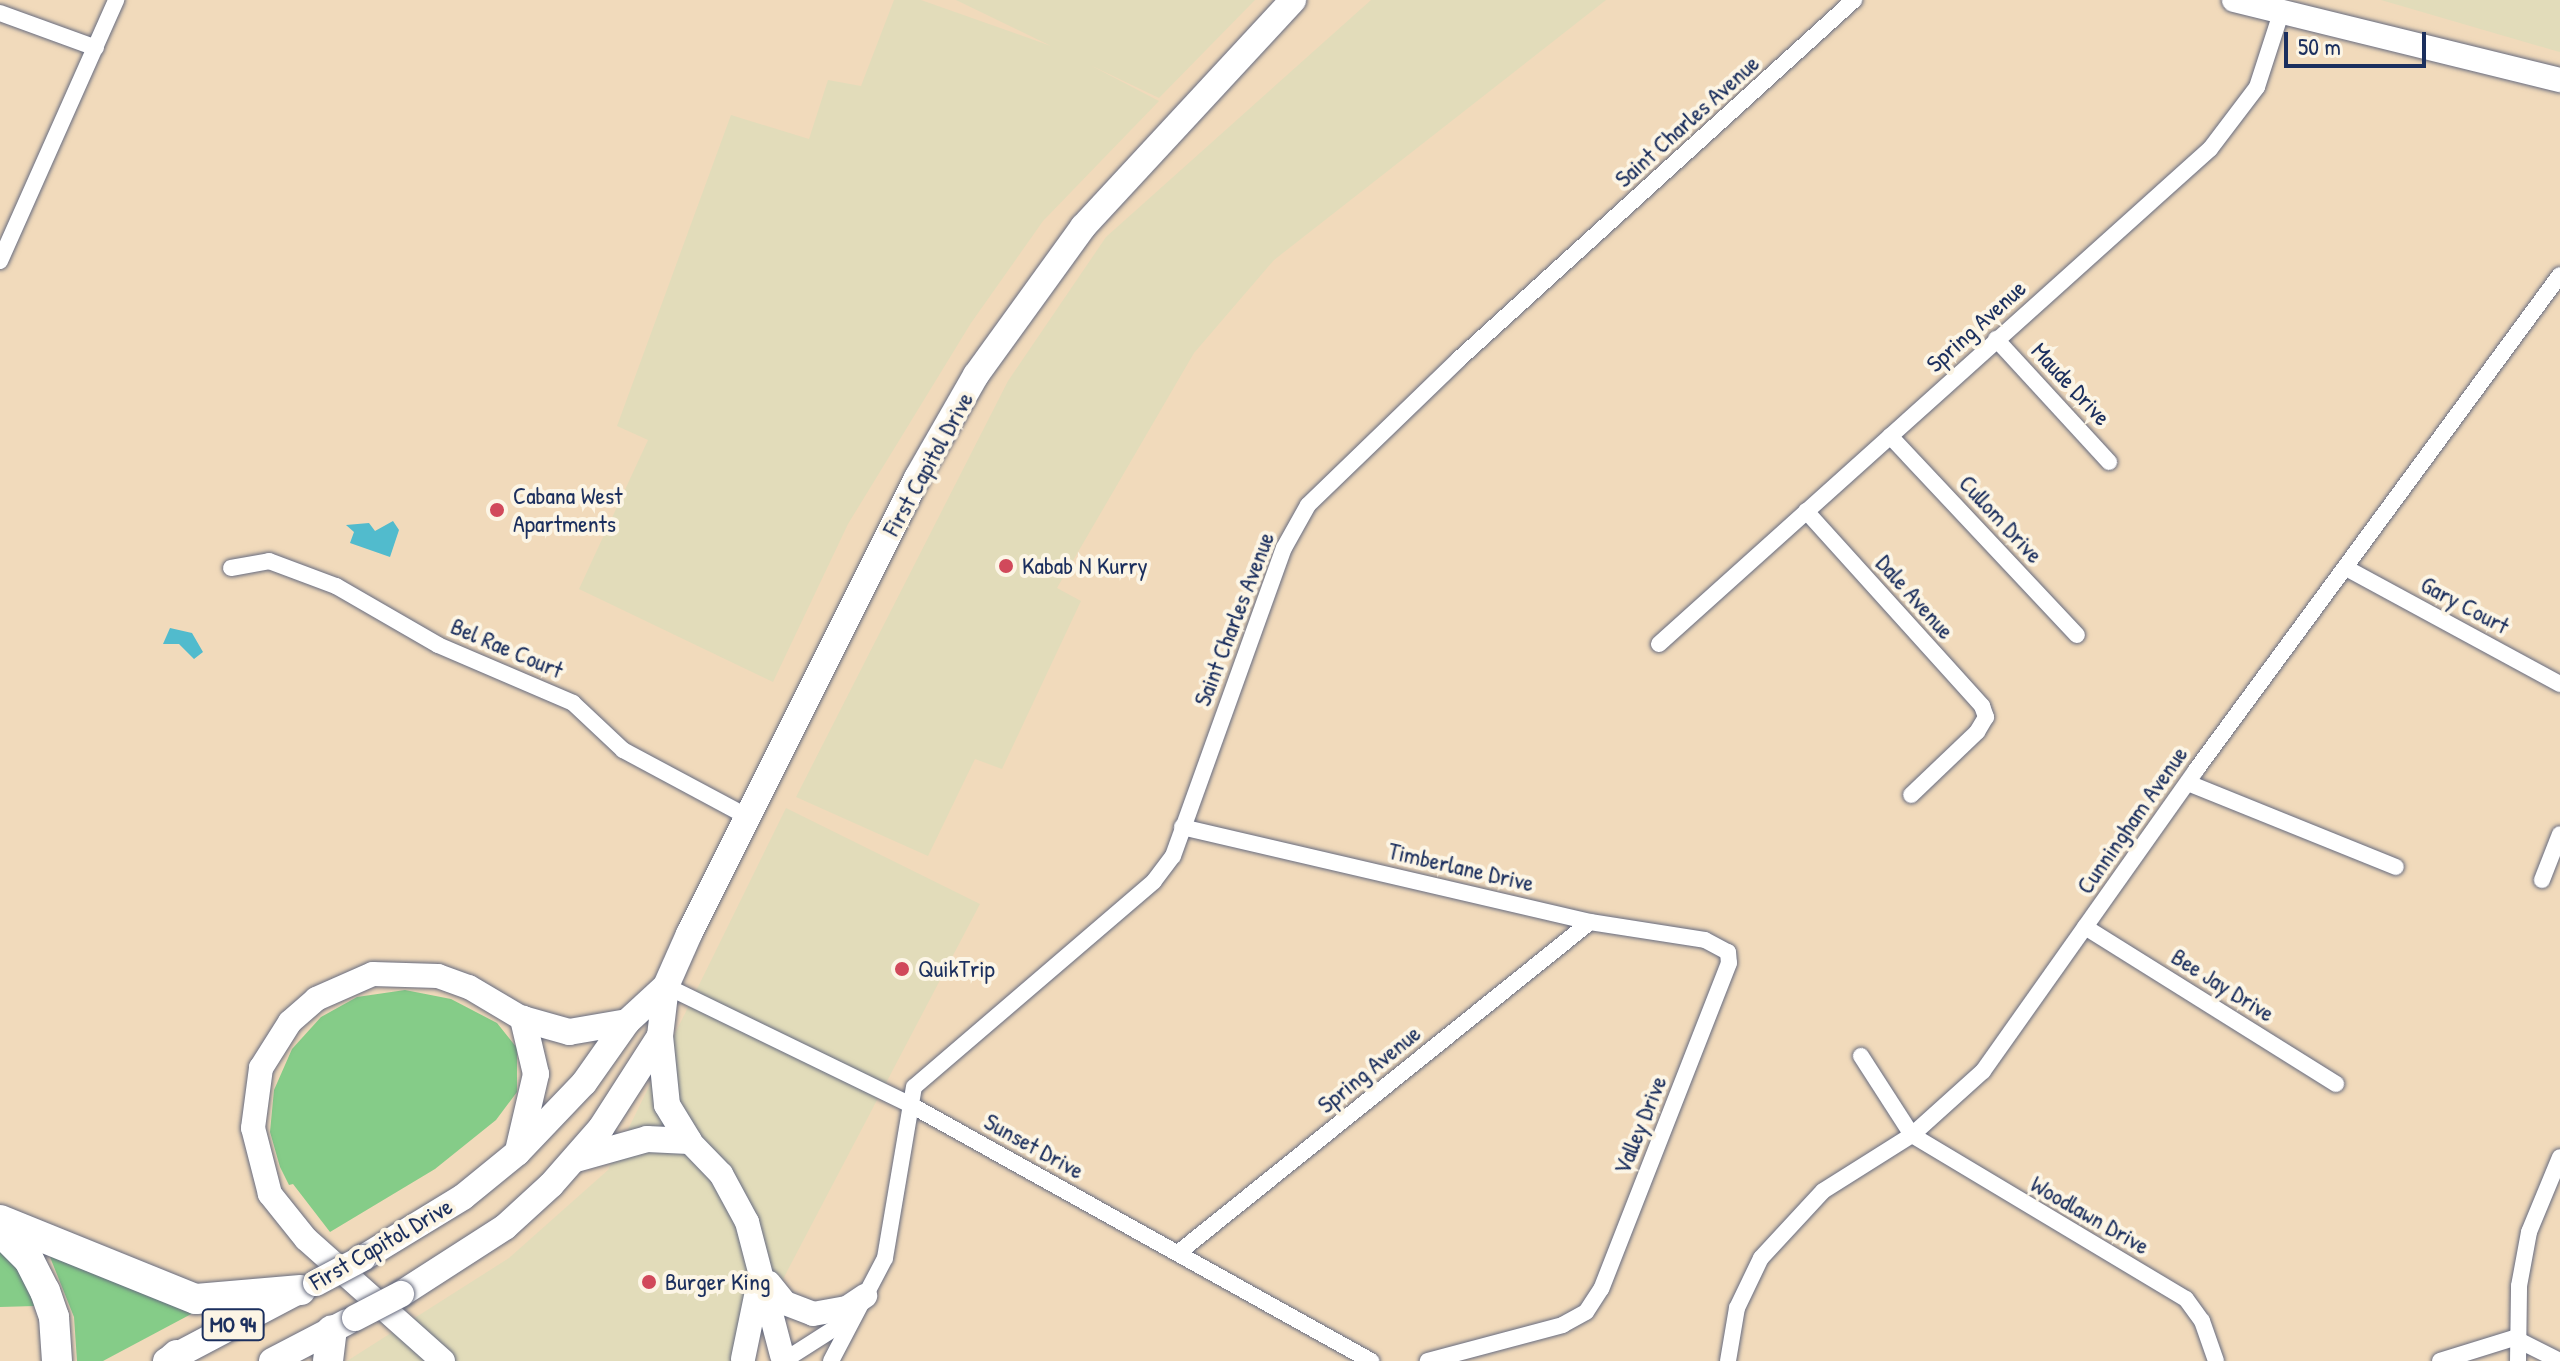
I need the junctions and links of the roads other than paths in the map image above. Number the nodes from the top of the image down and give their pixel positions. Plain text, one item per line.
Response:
1 (116, 0) edge
2 (1854, 0) edge
3 (2234, 0) edge
4 (1298, 3) edge
5 (0, 13) edge
6 (2281, 13) junction
7 (96, 48) junction
8 (2560, 80) edge
9 (0, 261) edge
10 (2560, 275) edge
11 (1996, 339) junction
12 (1890, 436) junction
13 (2109, 462) dead end
14 (1806, 511) junction
15 (231, 568) dead end
16 (2348, 569) junction
17 (2077, 635) dead end
18 (1659, 644) dead end
19 (2560, 684) edge
20 (2188, 783) junction
21 (1911, 795) dead end
22 (748, 817) junction
23 (1182, 827) junction
24 (2560, 834) edge
25 (2396, 867) dead end
26 (2542, 880) dead end
27 (1590, 922) junction
28 (2085, 927) junction
29 (1728, 952) joint
30 (666, 986) junction
31 (523, 1019) junction
32 (627, 1022) junction
33 (660, 1036) junction
34 (1861, 1056) dead end
35 (2336, 1084) dead end
36 (909, 1104) junction
37 (1912, 1135) junction
38 (689, 1141) junction
39 (517, 1153) junction
40 (2560, 1157) edge
41 (576, 1159) junction
42 (0, 1220) edge
43 (0, 1231) edge
44 (1178, 1253) junction
45 (761, 1271) junction
46 (308, 1286) junction
47 (860, 1306) junction
48 (344, 1324) junction
49 (2514, 1338) junction
50 (787, 1358) edge
51 (171, 1359) edge
52 (741, 1360) edge
53 (57, 1361) edge
54 (272, 1361) edge
55 (328, 1361) edge
56 (443, 1361) edge
57 (831, 1361) edge
58 (1371, 1361) edge
59 (1428, 1361) edge
60 (1728, 1361) edge
61 (2216, 1361) edge
62 (2440, 1361) edge
63 (2518, 1361) edge
64 (2560, 1361) edge

1 - 7 street
2 - 23 street, Saint Charles Avenue
3 - 6 street
4 - 22 main road, First Capitol Drive
5 - 7 street
6 - 8 street
6 - 11 street, Spring Avenue
7 - 9 street
10 - 16 street, Cunningham Avenue
11 - 12 street, Spring Avenue
11 - 13 street, Maude Drive
12 - 14 street, Spring Avenue
12 - 17 street, Cullom Drive
14 - 18 street, Spring Avenue
14 - 21 street, Dale Avenue
15 - 22 street, Bel Rae Court
16 - 19 street, Gary Court
16 - 20 street, Cunningham Avenue
20 - 25 street
20 - 28 street, Cunningham Avenue
22 - 30 main road, First Capitol Drive
23 - 27 street, Timberlane Drive
23 - 36 street, Saint Charles Avenue
24 - 26 street
27 - 29 street, Timberlane Drive
27 - 44 street, Spring Avenue
28 - 35 street, Bee Jay Drive
28 - 37 street, Cunningham Avenue
29 - 59 street, Valley Drive
30 - 32 main road, First Capitol Drive
30 - 33 main road, First Capitol Drive
30 - 36 street, Sunset Drive
31 - 32 main road
31 - 39 main road
31 - 56 street
32 - 39 main road, First Capitol Drive
33 - 38 main road
33 - 41 main road, First Capitol Drive
34 - 37 street
36 - 44 street, Sunset Drive
36 - 47 street, Saint Charles Avenue
37 - 60 street, Cunningham Avenue
37 - 61 street, Woodlawn Drive
38 - 41 main road
38 - 45 street
39 - 46 main road, First Capitol Drive, bridge
40 - 49 street
41 - 48 main road, First Capitol Drive, bridge
42 - 46 highway
43 - 53 highway
44 - 58 street, Sunset Drive
45 - 47 street
45 - 50 street
45 - 52 street
46 - 51 main road, First Capitol Drive / MO 94
47 - 50 street, Saint Charles Avenue
47 - 57 street, Saint Charles Avenue
48 - 54 main road, First Capitol Drive
48 - 55 highway
49 - 62 street
49 - 63 street
49 - 64 street
50 - 52 street

